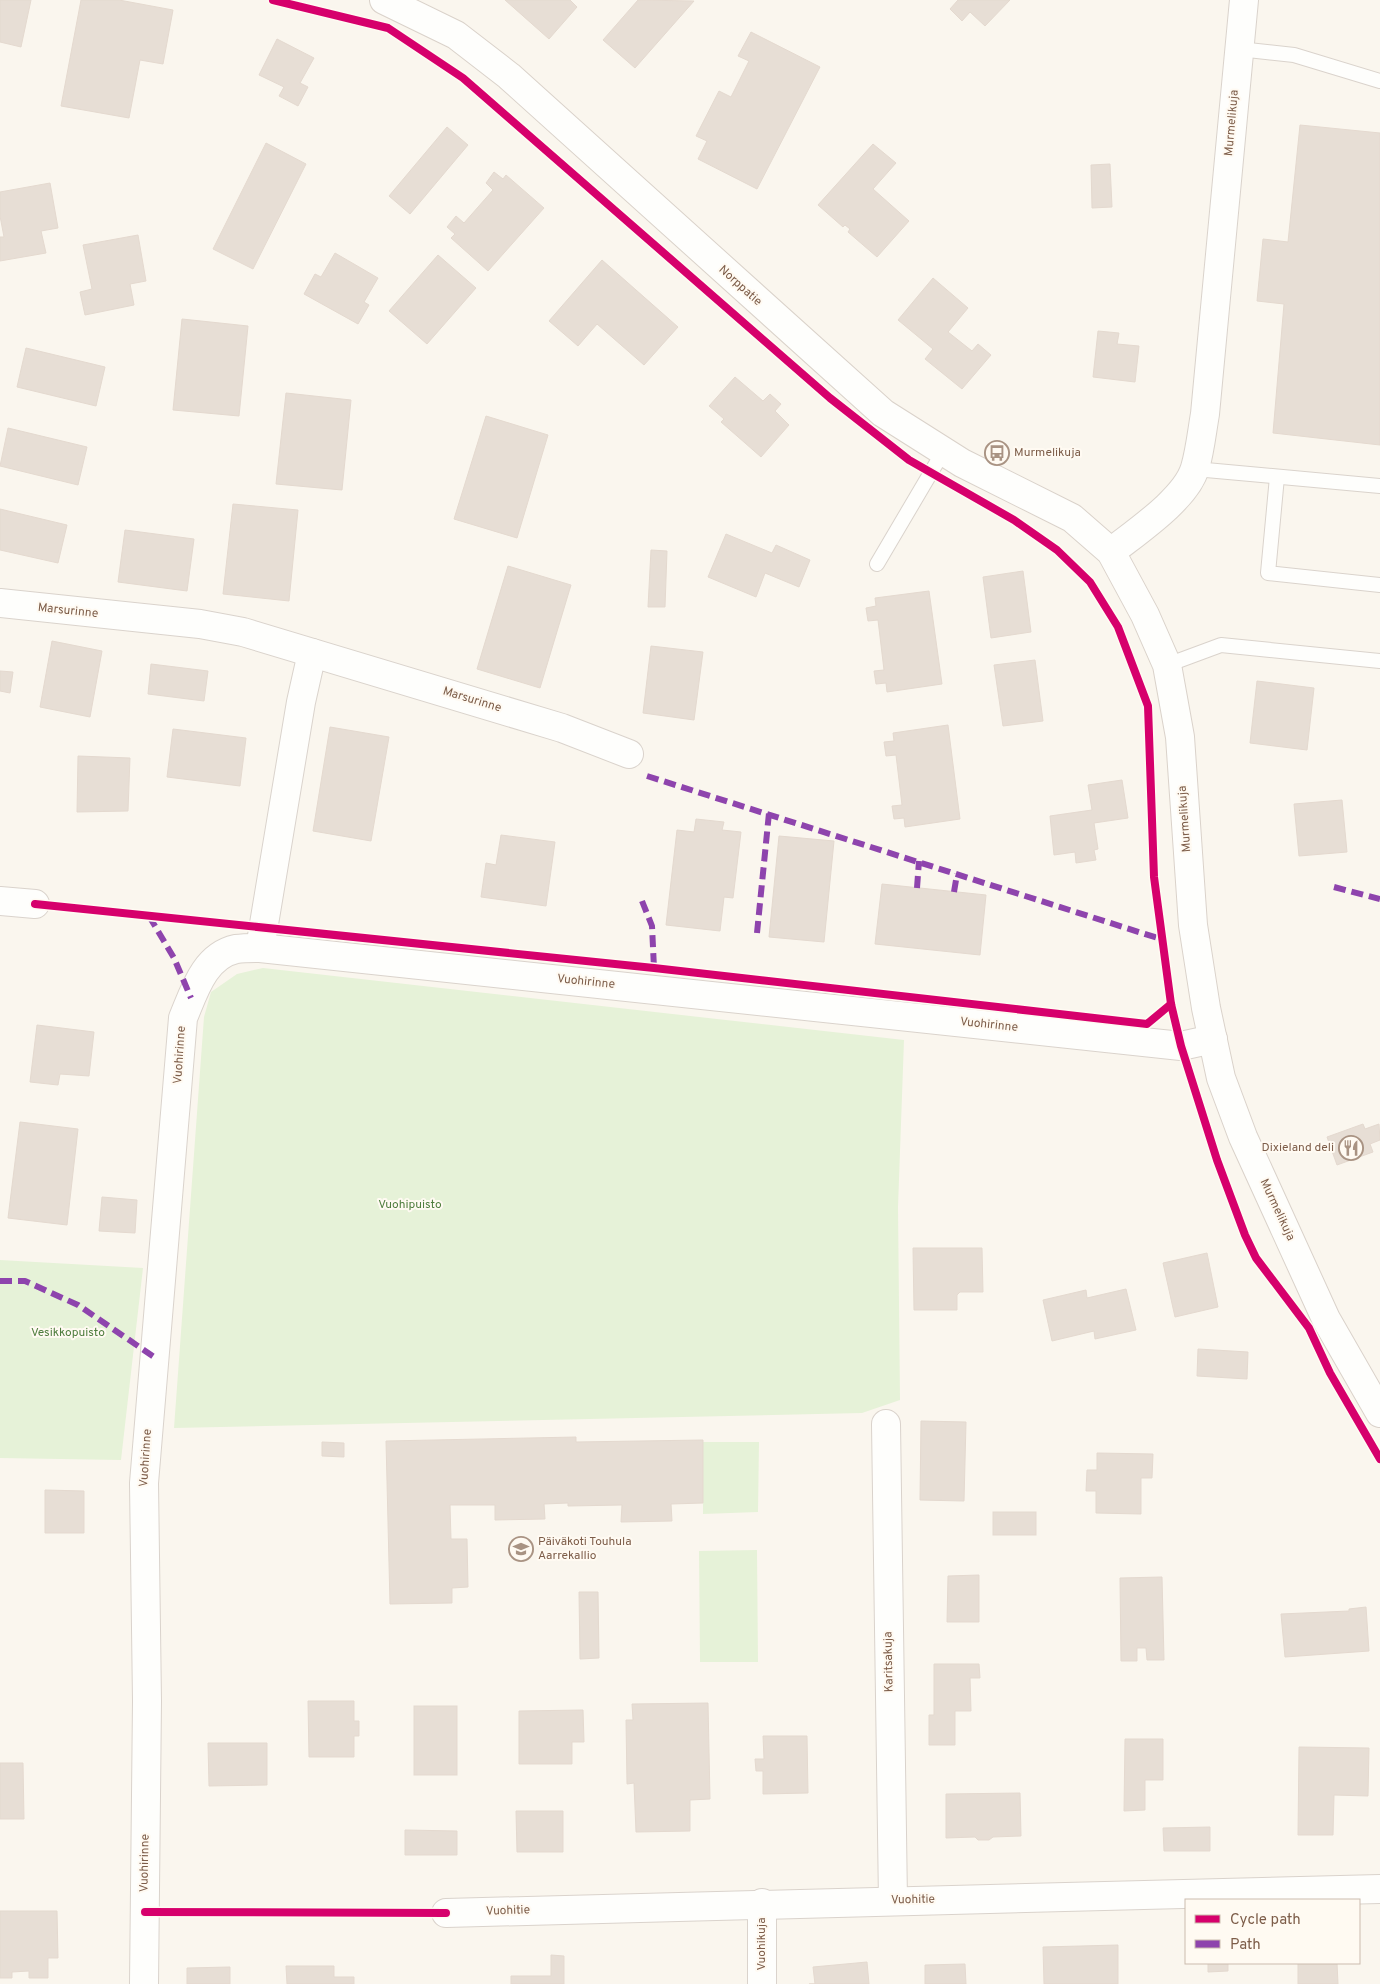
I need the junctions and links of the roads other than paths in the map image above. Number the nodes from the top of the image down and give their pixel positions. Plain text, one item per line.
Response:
1 (384, 0) edge
2 (1244, 0) edge
3 (1239, 49) junction
4 (1380, 81) edge
5 (943, 452) junction
6 (1195, 469) junction
7 (1277, 477) junction
8 (1380, 486) edge
9 (1111, 552) junction
10 (877, 564) dead end
11 (1380, 585) edge
12 (0, 603) edge
13 (312, 653) junction
14 (1380, 661) edge
15 (1167, 665) junction
16 (629, 754) dead end
17 (0, 901) edge
18 (36, 904) dead end
19 (260, 948) junction
20 (1213, 1038) junction
21 (1380, 1413) edge
22 (886, 1424) dead end
23 (1380, 1889) edge
24 (893, 1901) junction
25 (762, 1904) junction
26 (446, 1913) dead end
27 (144, 1984) edge
28 (762, 1984) edge

1 - 5 street, Norppatie
2 - 3 street, Murmelikuja
3 - 4 lane
3 - 6 street, Murmelikuja
5 - 9 street, Norppatie
5 - 10 lane
6 - 7 lane
6 - 9 street, Murmelikuja
7 - 8 lane
7 - 11 lane
9 - 15 street, Murmelikuja
12 - 13 street, Marsurinne
13 - 16 street, Marsurinne
13 - 19 street
14 - 15 lane
15 - 20 street, Murmelikuja
17 - 18 street
19 - 20 street, Vuohirinne
19 - 27 street, Vuohirinne
20 - 21 street, Murmelikuja
22 - 24 street, Karitsakuja
23 - 24 street, Vuohitie
24 - 25 street, Vuohitie
25 - 26 street, Vuohitie
25 - 28 street, Vuohikuja

